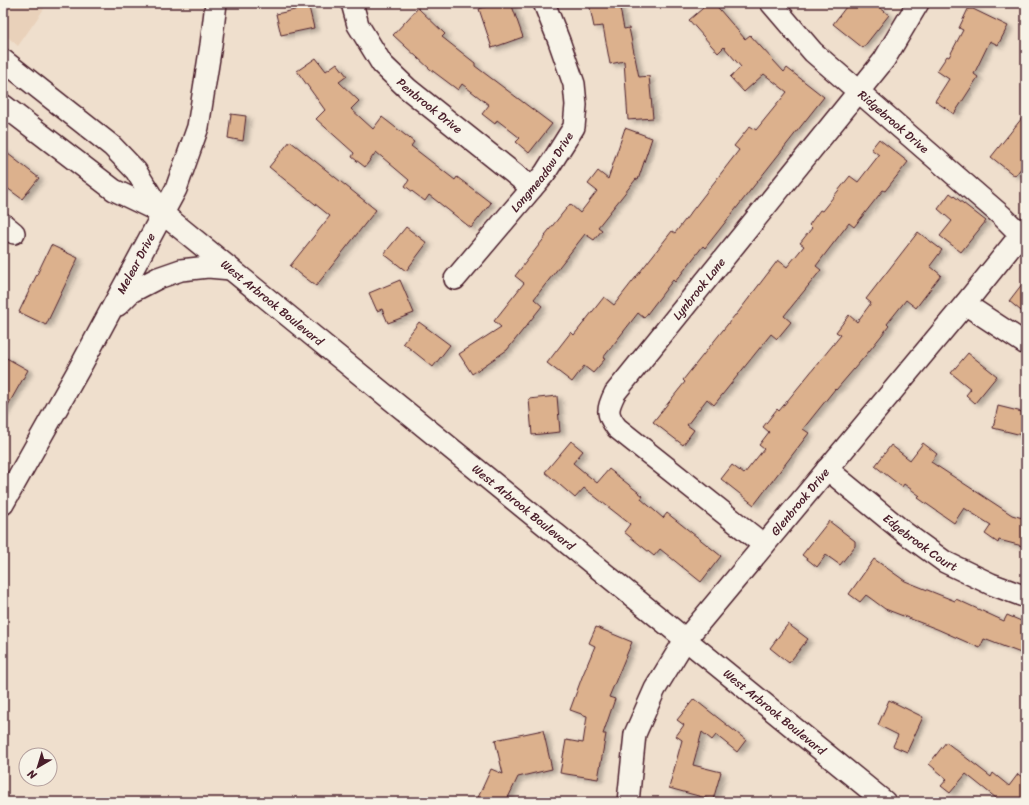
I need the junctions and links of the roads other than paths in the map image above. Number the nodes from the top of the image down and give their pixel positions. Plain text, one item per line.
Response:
1 (216, 3) edge
2 (352, 3) edge
3 (544, 3) edge
4 (771, 3) edge
5 (918, 3) edge
6 (3, 60) edge
7 (858, 92) junction
8 (3, 106) edge
9 (532, 188) junction
10 (162, 213) junction
11 (1023, 232) edge
12 (231, 269) junction
13 (455, 279) dead end
14 (965, 304) junction
15 (109, 314) junction
16 (1026, 344) edge
17 (826, 469) junction
18 (3, 504) edge
19 (764, 546) junction
20 (1026, 596) edge
21 (685, 640) junction
22 (628, 802) edge
23 (885, 802) edge

1 - 10 street, Melear Drive
2 - 9 street, Penbrook Drive
3 - 9 street, Longmeadow Drive
4 - 7 street, Ridgebrook Drive
5 - 7 street, Lynbrook Lane
6 - 10 street, West Arbrook Boulevard
7 - 11 street, Ridgebrook Drive
7 - 19 street, Lynbrook Lane
8 - 10 street, West Arbrook Boulevard
9 - 13 street, Longmeadow Drive
10 - 12 street, West Arbrook Boulevard
10 - 15 street, Melear Drive
11 - 14 street, Glenbrook Drive
12 - 15 street
12 - 21 street, West Arbrook Boulevard
14 - 16 street
14 - 17 street, Glenbrook Drive
15 - 18 street, Melear Drive
17 - 19 street, Glenbrook Drive
17 - 20 street, Edgebrook Court
19 - 21 street, Glenbrook Drive
21 - 22 street, Glenbrook Drive
21 - 23 street, West Arbrook Boulevard

